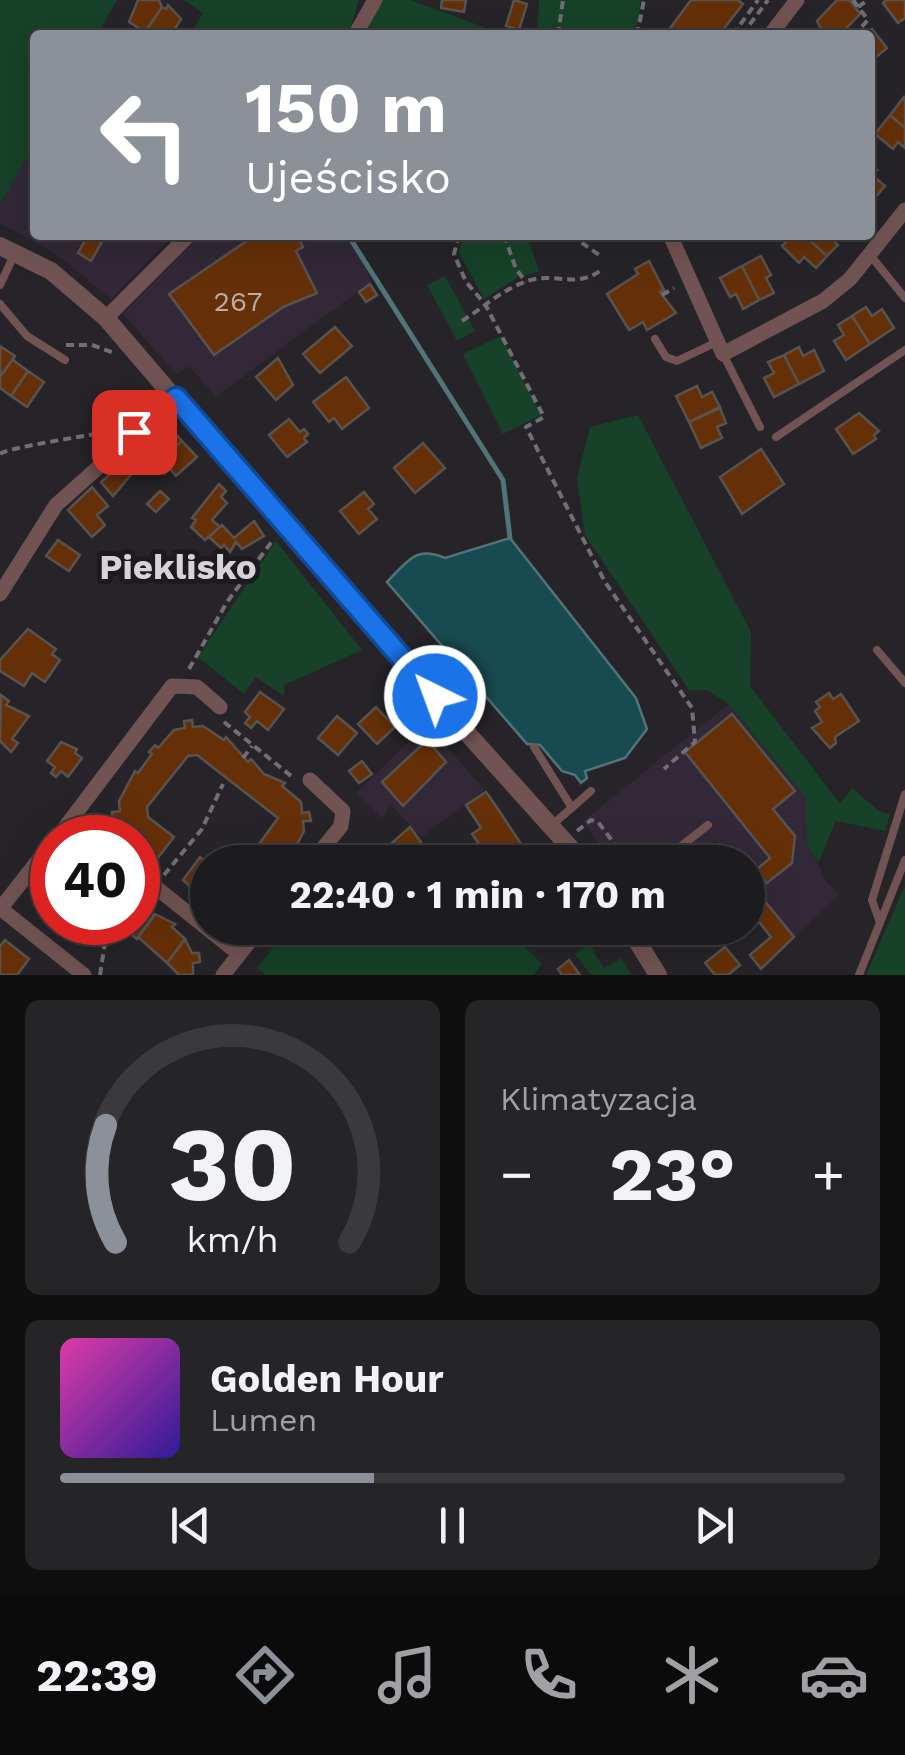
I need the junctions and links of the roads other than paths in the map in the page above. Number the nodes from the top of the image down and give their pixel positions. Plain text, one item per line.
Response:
1 (374, 0) edge
2 (797, 0) edge
3 (358, 30) edge
4 (774, 30) edge
5 (905, 210) edge
6 (184, 240) edge
7 (672, 240) edge
8 (8, 249) edge
9 (870, 256) junction
10 (0, 285) edge
11 (905, 298) edge
12 (0, 304) edge
13 (106, 318) junction
14 (655, 339) dead end
15 (720, 348) junction
16 (905, 350) edge
17 (65, 360) dead end
18 (176, 398) junction
19 (760, 428) dead end
20 (776, 438) dead end
21 (0, 594) edge
22 (877, 650) dead end
23 (905, 684) edge
24 (219, 712) road end
25 (534, 747) dead end
26 (305, 781) road end
27 (591, 791) dead end
28 (905, 794) edge
29 (572, 808) junction
30 (75, 815) edge
31 (552, 825) junction
32 (708, 825) dead end
33 (326, 845) edge
34 (569, 845) edge
35 (683, 845) edge
36 (905, 860) edge
37 (30, 871) edge
38 (160, 891) edge
39 (0, 908) edge
40 (880, 922) junction
41 (246, 945) edge
42 (639, 945) edge
43 (239, 954) junction
44 (84, 975) edge
45 (223, 975) edge
46 (658, 975) edge
47 (859, 975) edge

1 - 3 street
2 - 4 street
5 - 9 street
6 - 13 street
7 - 15 street
8 - 10 lane
8 - 13 street
9 - 11 lane
9 - 15 street
12 - 17 lane
13 - 18 street
14 - 15 lane
15 - 19 lane
16 - 20 lane
18 - 21 street
18 - 31 street
22 - 23 lane
24 - 30 street
25 - 29 lane
26 - 33 street
27 - 29 lane
28 - 40 lane
29 - 31 lane
31 - 34 street
32 - 35 lane
36 - 40 lane
37 - 39 street
38 - 43 street
39 - 44 street
40 - 47 lane
41 - 43 street
42 - 46 street
43 - 45 street

